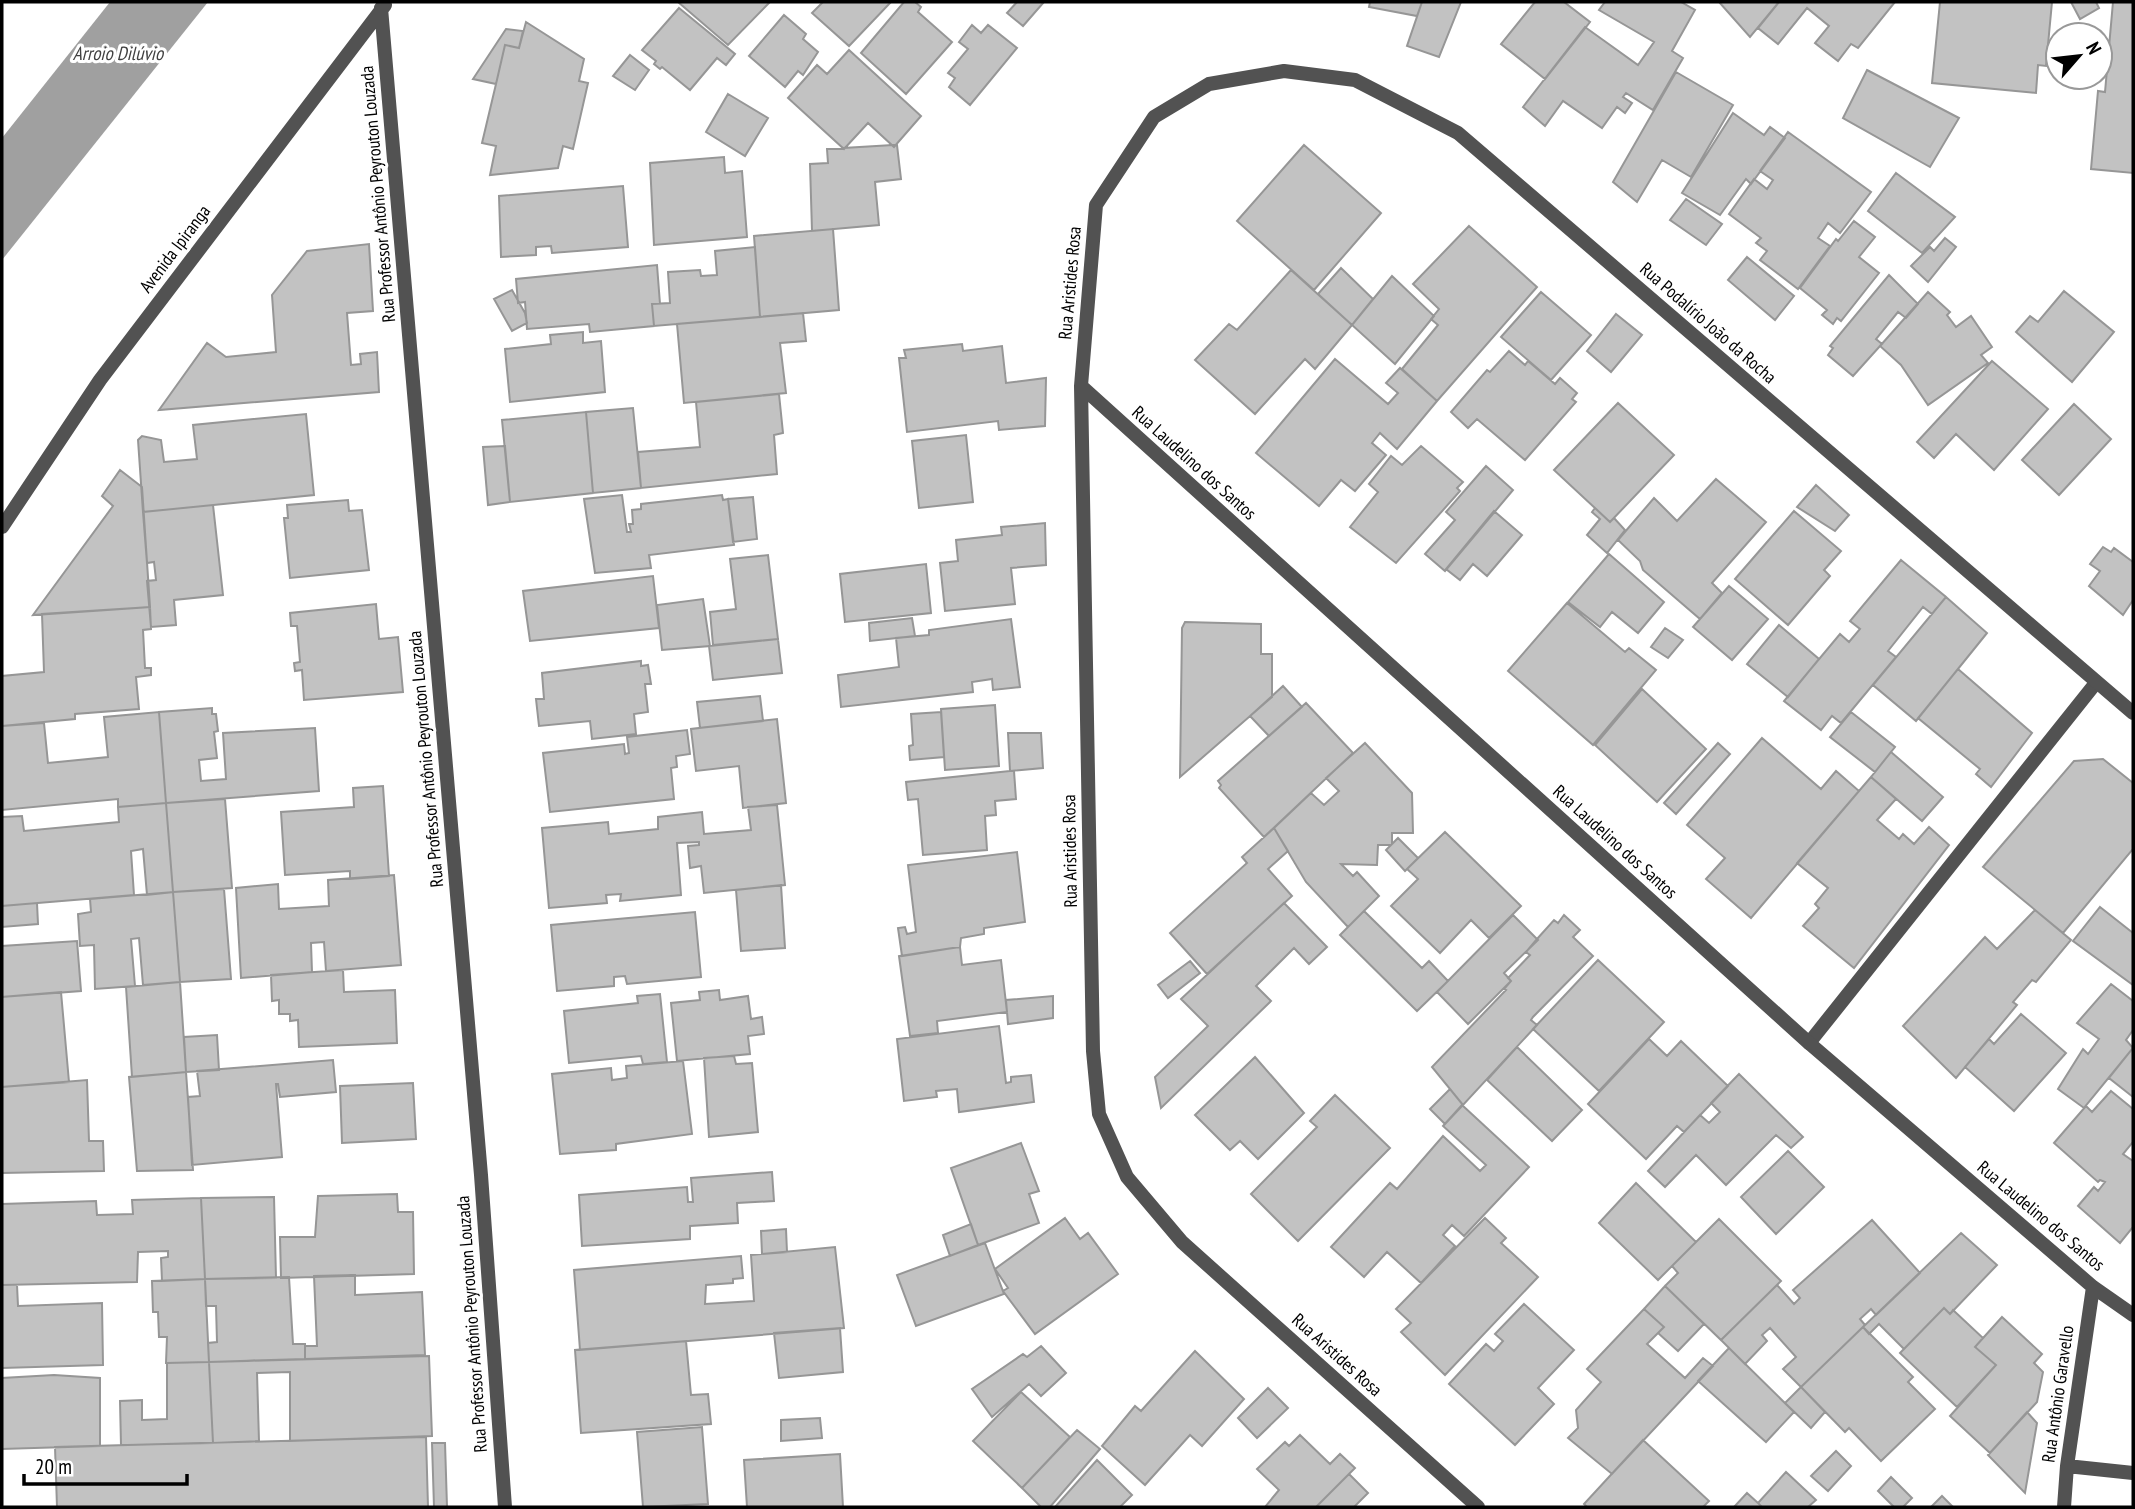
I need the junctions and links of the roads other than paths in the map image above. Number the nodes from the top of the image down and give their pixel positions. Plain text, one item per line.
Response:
1 (384, 5) edge
2 (1209, 85) joint
3 (1081, 386) junction
4 (2, 527) edge
5 (2095, 684) junction
6 (2133, 713) edge
7 (1809, 1043) junction
8 (2094, 1287) junction
9 (2133, 1315) edge
10 (2067, 1466) junction
11 (2133, 1473) edge
12 (505, 1507) edge
13 (1478, 1507) edge
14 (2064, 1507) edge

1 - 4 street, Avenida Ipiranga
1 - 12 street, Rua Professor Antônio Peyrouton Louzada
2 - 3 street, Rua Aristides Rosa
2 - 5 street, Rua Podalírio João da Rocha
3 - 7 street, Rua Laudelino dos Santos
3 - 13 street, Rua Aristides Rosa
5 - 6 street, Rua Podalírio João da Rocha
5 - 7 street
7 - 8 street, Rua Laudelino dos Santos
8 - 9 street, Rua Laudelino dos Santos
8 - 10 street, Rua Antônio Garavello
10 - 11 street
10 - 14 street, Rua Antônio Garavello

